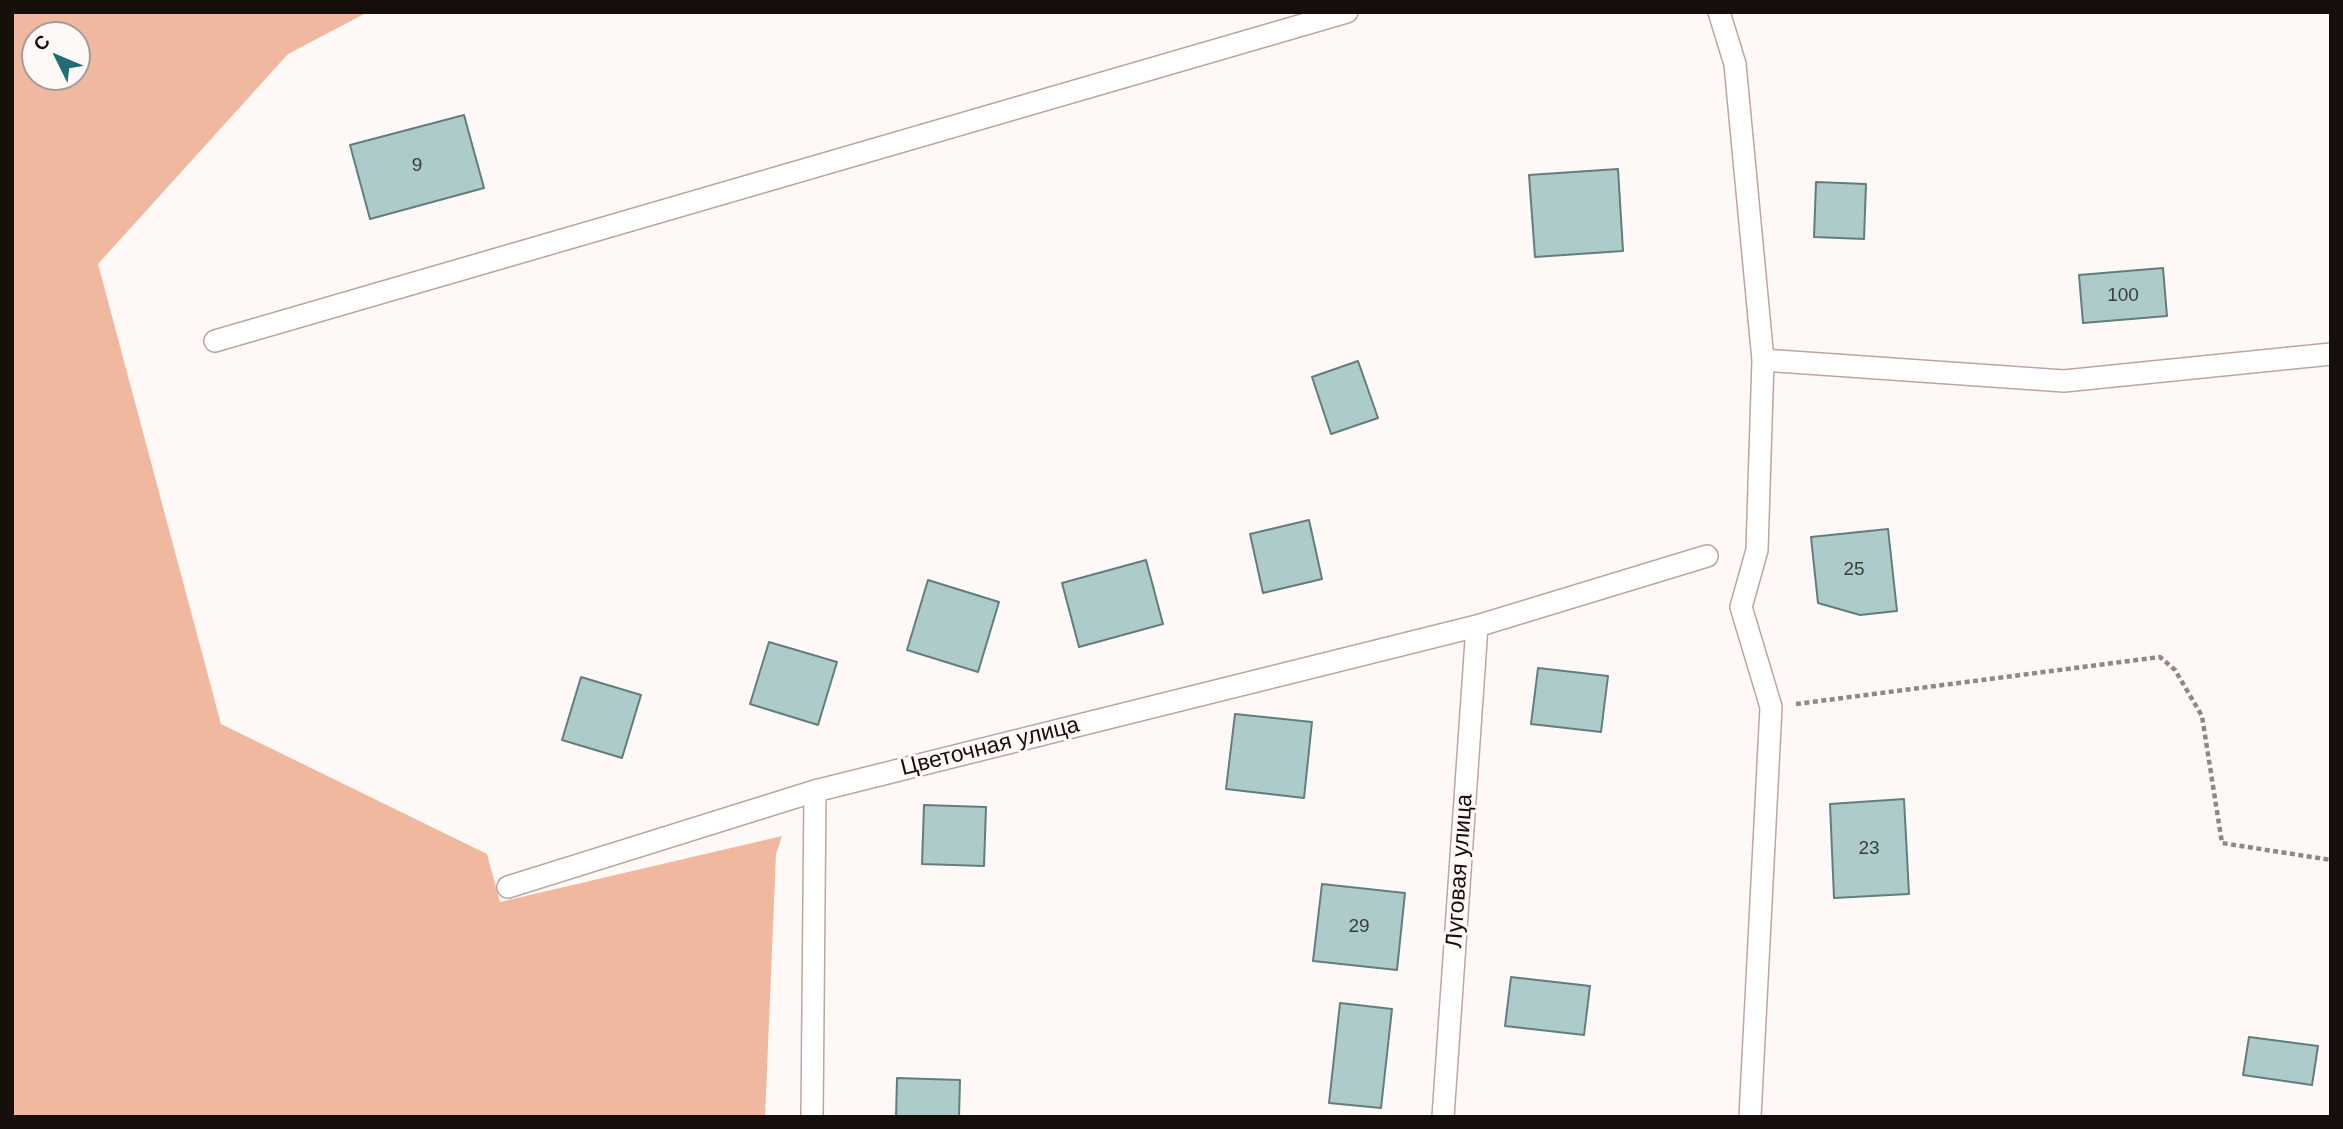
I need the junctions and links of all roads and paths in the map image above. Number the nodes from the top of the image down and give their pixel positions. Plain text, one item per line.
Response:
1 (1347, 12) edge
2 (1719, 12) edge
3 (215, 341) dead end
4 (2331, 354) edge
5 (1763, 360) junction
6 (1707, 556) dead end
7 (1477, 626) junction
8 (1771, 707) junction
9 (815, 791) junction
10 (2331, 860) edge
11 (508, 887) dead end
12 (812, 1117) edge
13 (1443, 1117) edge
14 (1751, 1117) edge

1 - 3 lane
2 - 5 lane
4 - 5 lane
5 - 8 lane
6 - 7 lane, Цветочная улица
7 - 9 lane, Цветочная улица
7 - 13 lane, Луговая улица
8 - 10 path
8 - 14 lane
9 - 11 lane, Цветочная улица
9 - 12 lane

